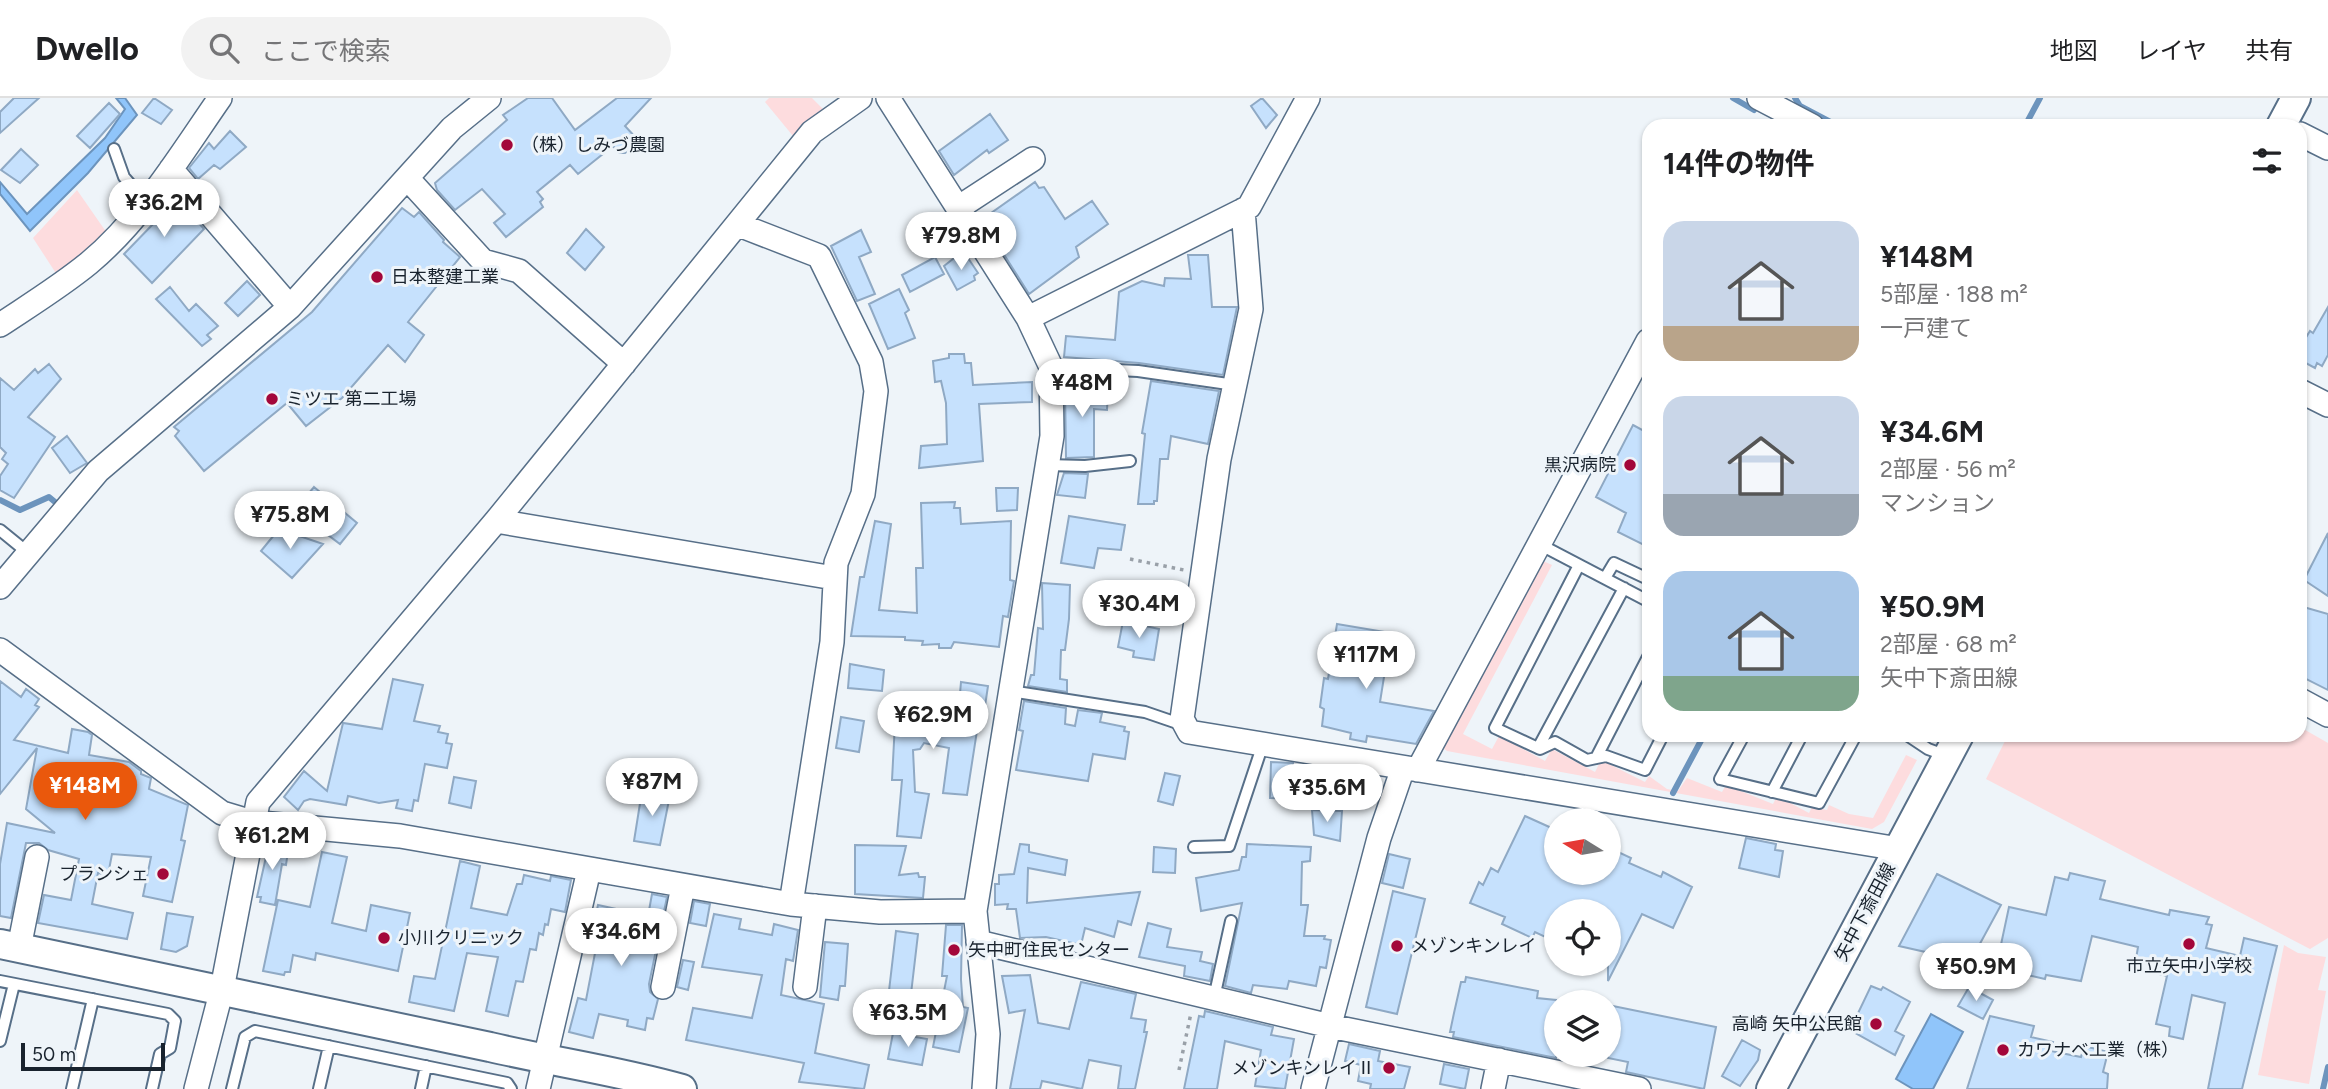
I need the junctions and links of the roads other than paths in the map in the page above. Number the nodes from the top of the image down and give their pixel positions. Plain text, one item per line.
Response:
1 (220, 98) edge
2 (489, 98) edge
3 (860, 98) edge
4 (888, 98) edge
5 (1308, 98) edge
6 (2296, 98) edge
7 (1769, 107) edge
8 (1796, 119) edge
9 (2290, 119) edge
10 (2307, 138) edge
11 (2328, 148) edge
12 (114, 149) dead end
13 (1033, 159) dead end
14 (171, 169) junction
15 (407, 178) junction
16 (145, 201) junction
17 (958, 208) junction
18 (1242, 210) junction
19 (738, 225) junction
20 (290, 307) junction
21 (1028, 318) junction
22 (0, 325) edge
23 (624, 365) junction
24 (1051, 367) junction
25 (1642, 369) edge
26 (1235, 385) junction
27 (2307, 394) edge
28 (2328, 405) edge
29 (1130, 461) dead end
30 (1047, 465) junction
31 (496, 521) junction
32 (0, 530) edge
33 (1539, 544) junction
34 (27, 552) junction
35 (1579, 565) junction
36 (1642, 576) edge
37 (834, 578) junction
38 (1605, 578) junction
39 (0, 587) edge
40 (1624, 589) junction
41 (1642, 598) edge
42 (0, 650) edge
43 (1642, 668) edge
44 (1010, 691) junction
45 (2307, 704) edge
46 (2328, 715) edge
47 (1183, 725) junction
48 (1659, 742) edge
49 (1740, 742) edge
50 (1798, 742) edge
51 (1852, 742) edge
52 (1920, 742) edge
53 (1263, 744) junction
54 (1953, 746) edge
55 (1538, 748) junction
56 (1595, 758) junction
57 (1410, 769) junction
58 (1772, 792) junction
59 (252, 822) junction
60 (1194, 847) dead end
61 (1899, 849) junction
62 (37, 857) dead end
63 (589, 870) junction
64 (683, 886) junction
65 (791, 904) junction
66 (815, 906) junction
67 (975, 911) junction
68 (1231, 921) dead end
69 (978, 943) junction
70 (9, 946) edge
71 (0, 981) edge
72 (14, 984) junction
73 (663, 987) dead end
74 (805, 987) dead end
75 (222, 989) junction
76 (1205, 996) junction
77 (93, 999) junction
78 (1330, 1026) junction
79 (0, 1041) edge
80 (329, 1046) junction
81 (545, 1060) junction
82 (1499, 1060) junction
83 (426, 1066) junction
84 (631, 1082) edge
85 (72, 1089) edge
86 (152, 1089) edge
87 (196, 1089) edge
88 (232, 1089) edge
89 (319, 1089) edge
90 (421, 1089) edge
91 (511, 1089) edge
92 (538, 1089) edge
93 (682, 1089) edge
94 (984, 1089) edge
95 (1313, 1089) edge
96 (1493, 1089) edge
97 (1639, 1089) edge
98 (1771, 1089) edge

1 - 14 street
2 - 15 street
3 - 19 street
4 - 17 street
5 - 18 street
6 - 9 street
7 - 8 street
10 - 11 street
12 - 16 lane
13 - 17 street
14 - 16 street
14 - 20 street
15 - 20 street
15 - 23 street
16 - 22 street
17 - 21 street
18 - 21 street
18 - 26 street
19 - 23 street
19 - 37 street
20 - 34 street
21 - 24 street
23 - 31 street
24 - 26 lane
24 - 30 street
25 - 33 street
26 - 47 street
27 - 28 street
29 - 30 lane
30 - 44 street
31 - 37 street
31 - 59 street
32 - 34 lane
33 - 35 lane
33 - 57 street
34 - 39 street
35 - 38 lane
35 - 55 lane
36 - 38 lane
37 - 65 street
38 - 40 lane
40 - 41 lane
40 - 55 lane
42 - 59 street
43 - 56 lane
44 - 47 lane
44 - 67 street
45 - 46 street
47 - 53 street
48 - 56 lane
49 - 58 lane
50 - 58 lane
51 - 58 lane
52 - 54 lane
53 - 57 street
53 - 60 lane
54 - 61 street, 矢中下斎田線
55 - 56 lane
57 - 61 street
57 - 78 street
59 - 63 street
59 - 75 street
61 - 98 street, 矢中下斎田線
62 - 70 street
63 - 64 street
63 - 81 street
64 - 65 street
64 - 73 street
65 - 66 street
66 - 67 street
66 - 74 street
67 - 69 street
68 - 76 lane
69 - 76 street
69 - 94 street
70 - 75 street
71 - 72 lane
72 - 77 lane
72 - 79 lane
75 - 81 street
75 - 87 street
76 - 78 street
77 - 85 lane
77 - 86 lane
78 - 82 street
78 - 95 street
80 - 83 lane
80 - 88 lane
80 - 89 lane
81 - 84 street
81 - 92 street
82 - 96 street
82 - 97 street
83 - 90 lane
83 - 91 lane
84 - 93 street

